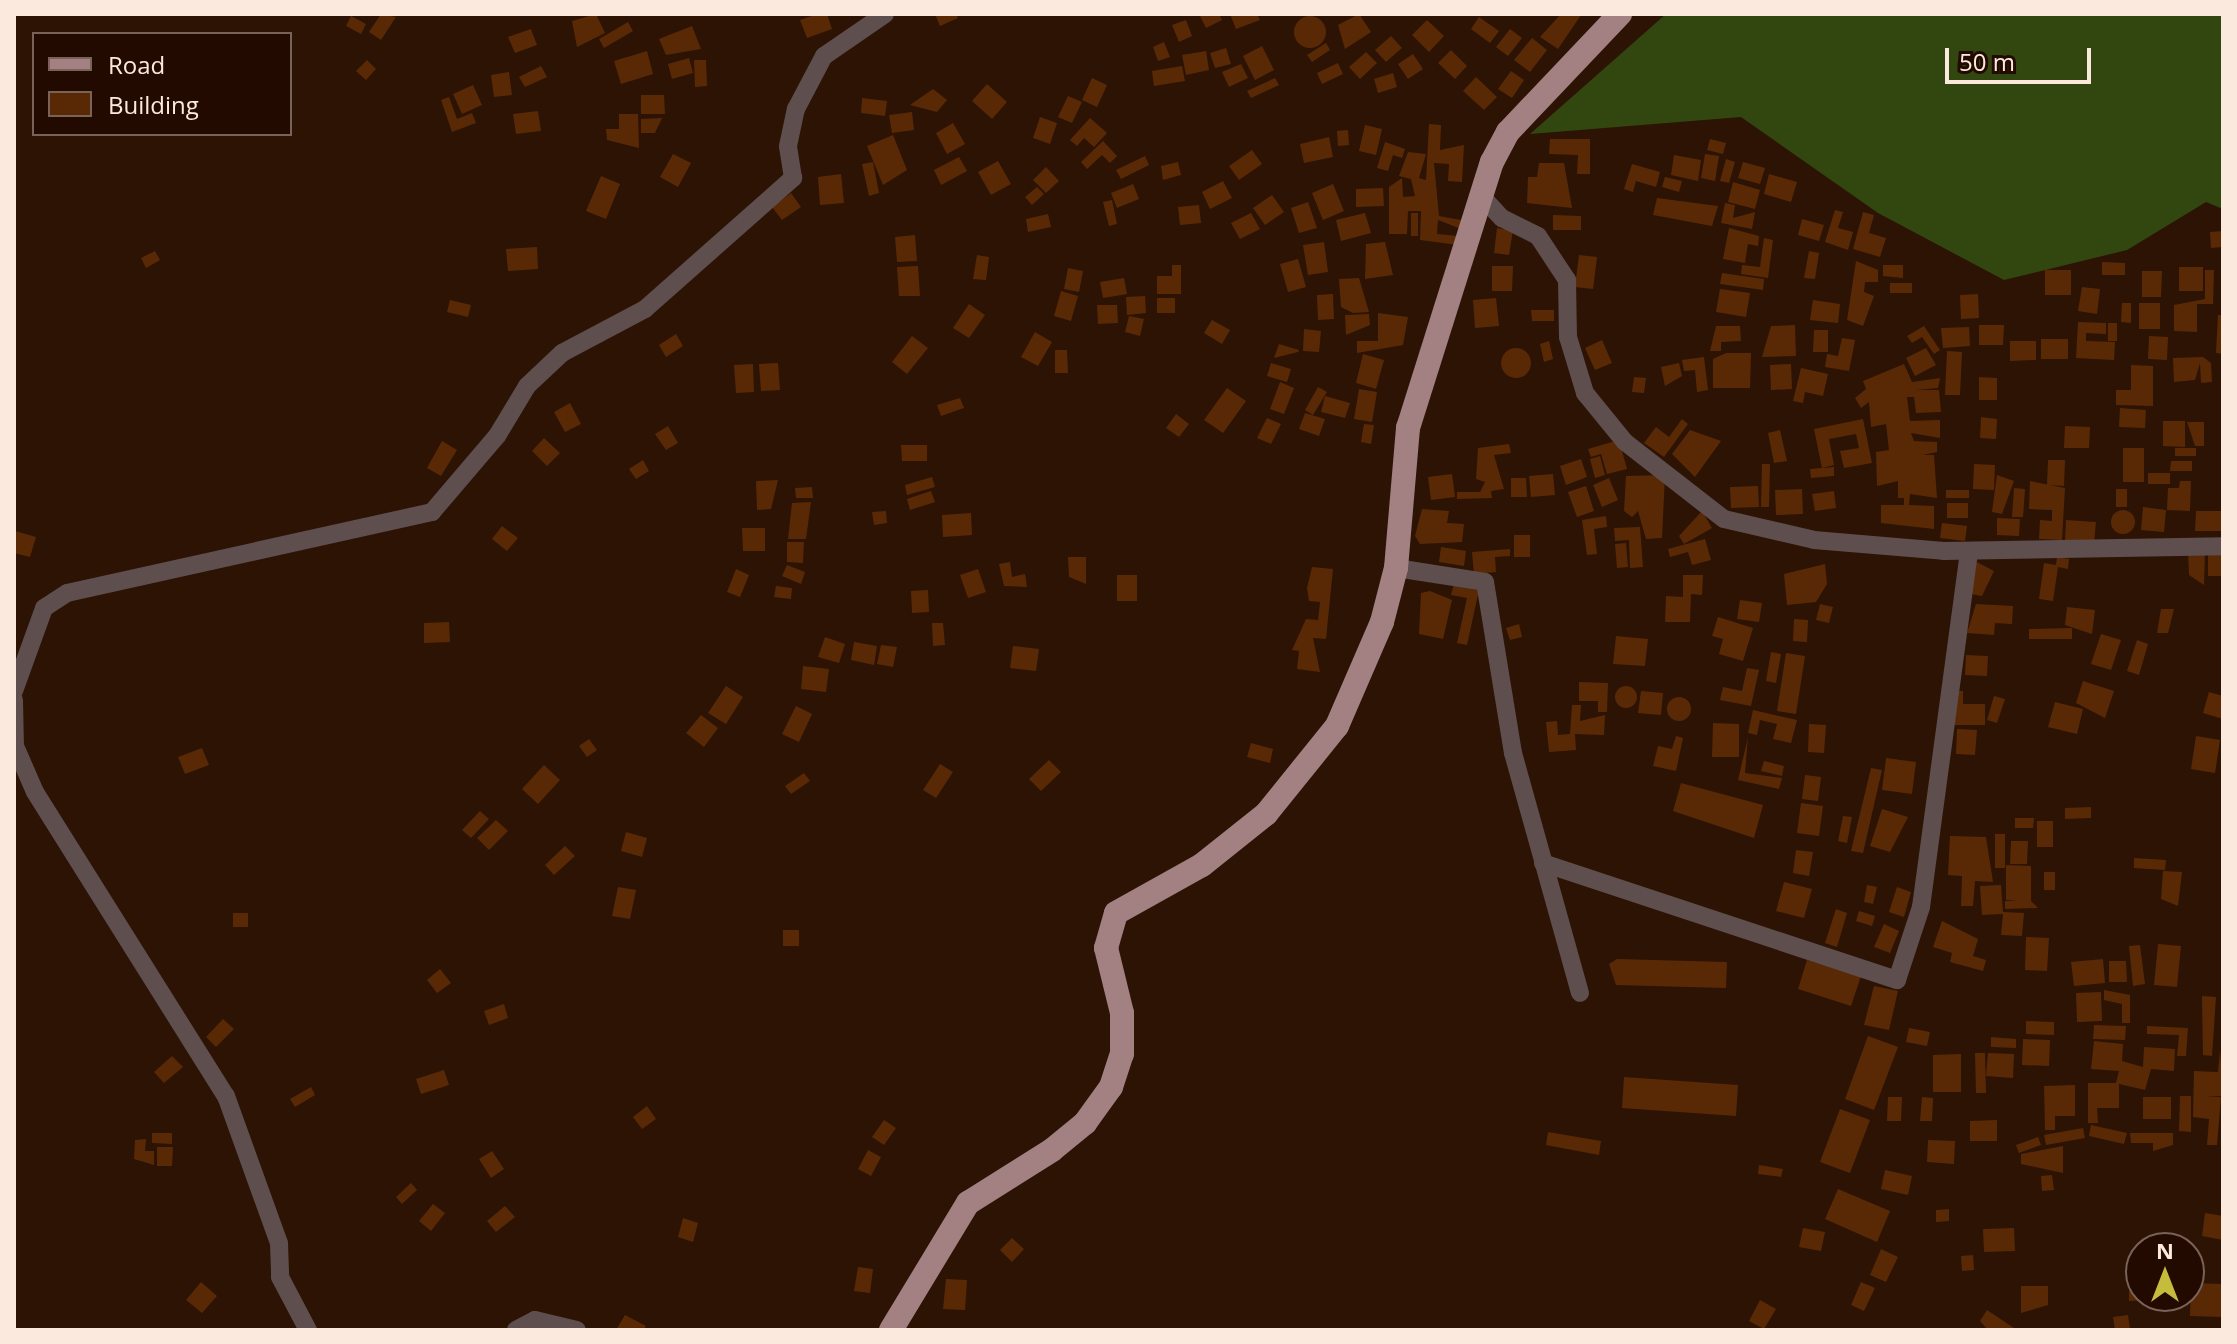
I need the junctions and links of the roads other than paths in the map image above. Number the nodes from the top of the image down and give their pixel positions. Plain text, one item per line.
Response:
1 (885, 14) edge
2 (1620, 14) edge
3 (1485, 200) junction
4 (2223, 546) edge
5 (1969, 551) junction
6 (1396, 568) junction
7 (14, 691) edge
8 (14, 700) edge
9 (1543, 863) junction
10 (1580, 993) dead end
11 (308, 1330) edge
12 (516, 1330) edge
13 (577, 1330) edge
14 (891, 1330) edge

1 - 7 street
2 - 3 main road
3 - 5 street
3 - 6 main road
4 - 5 street
5 - 9 street
6 - 9 street
6 - 14 main road
8 - 11 street
9 - 10 street
12 - 13 street

